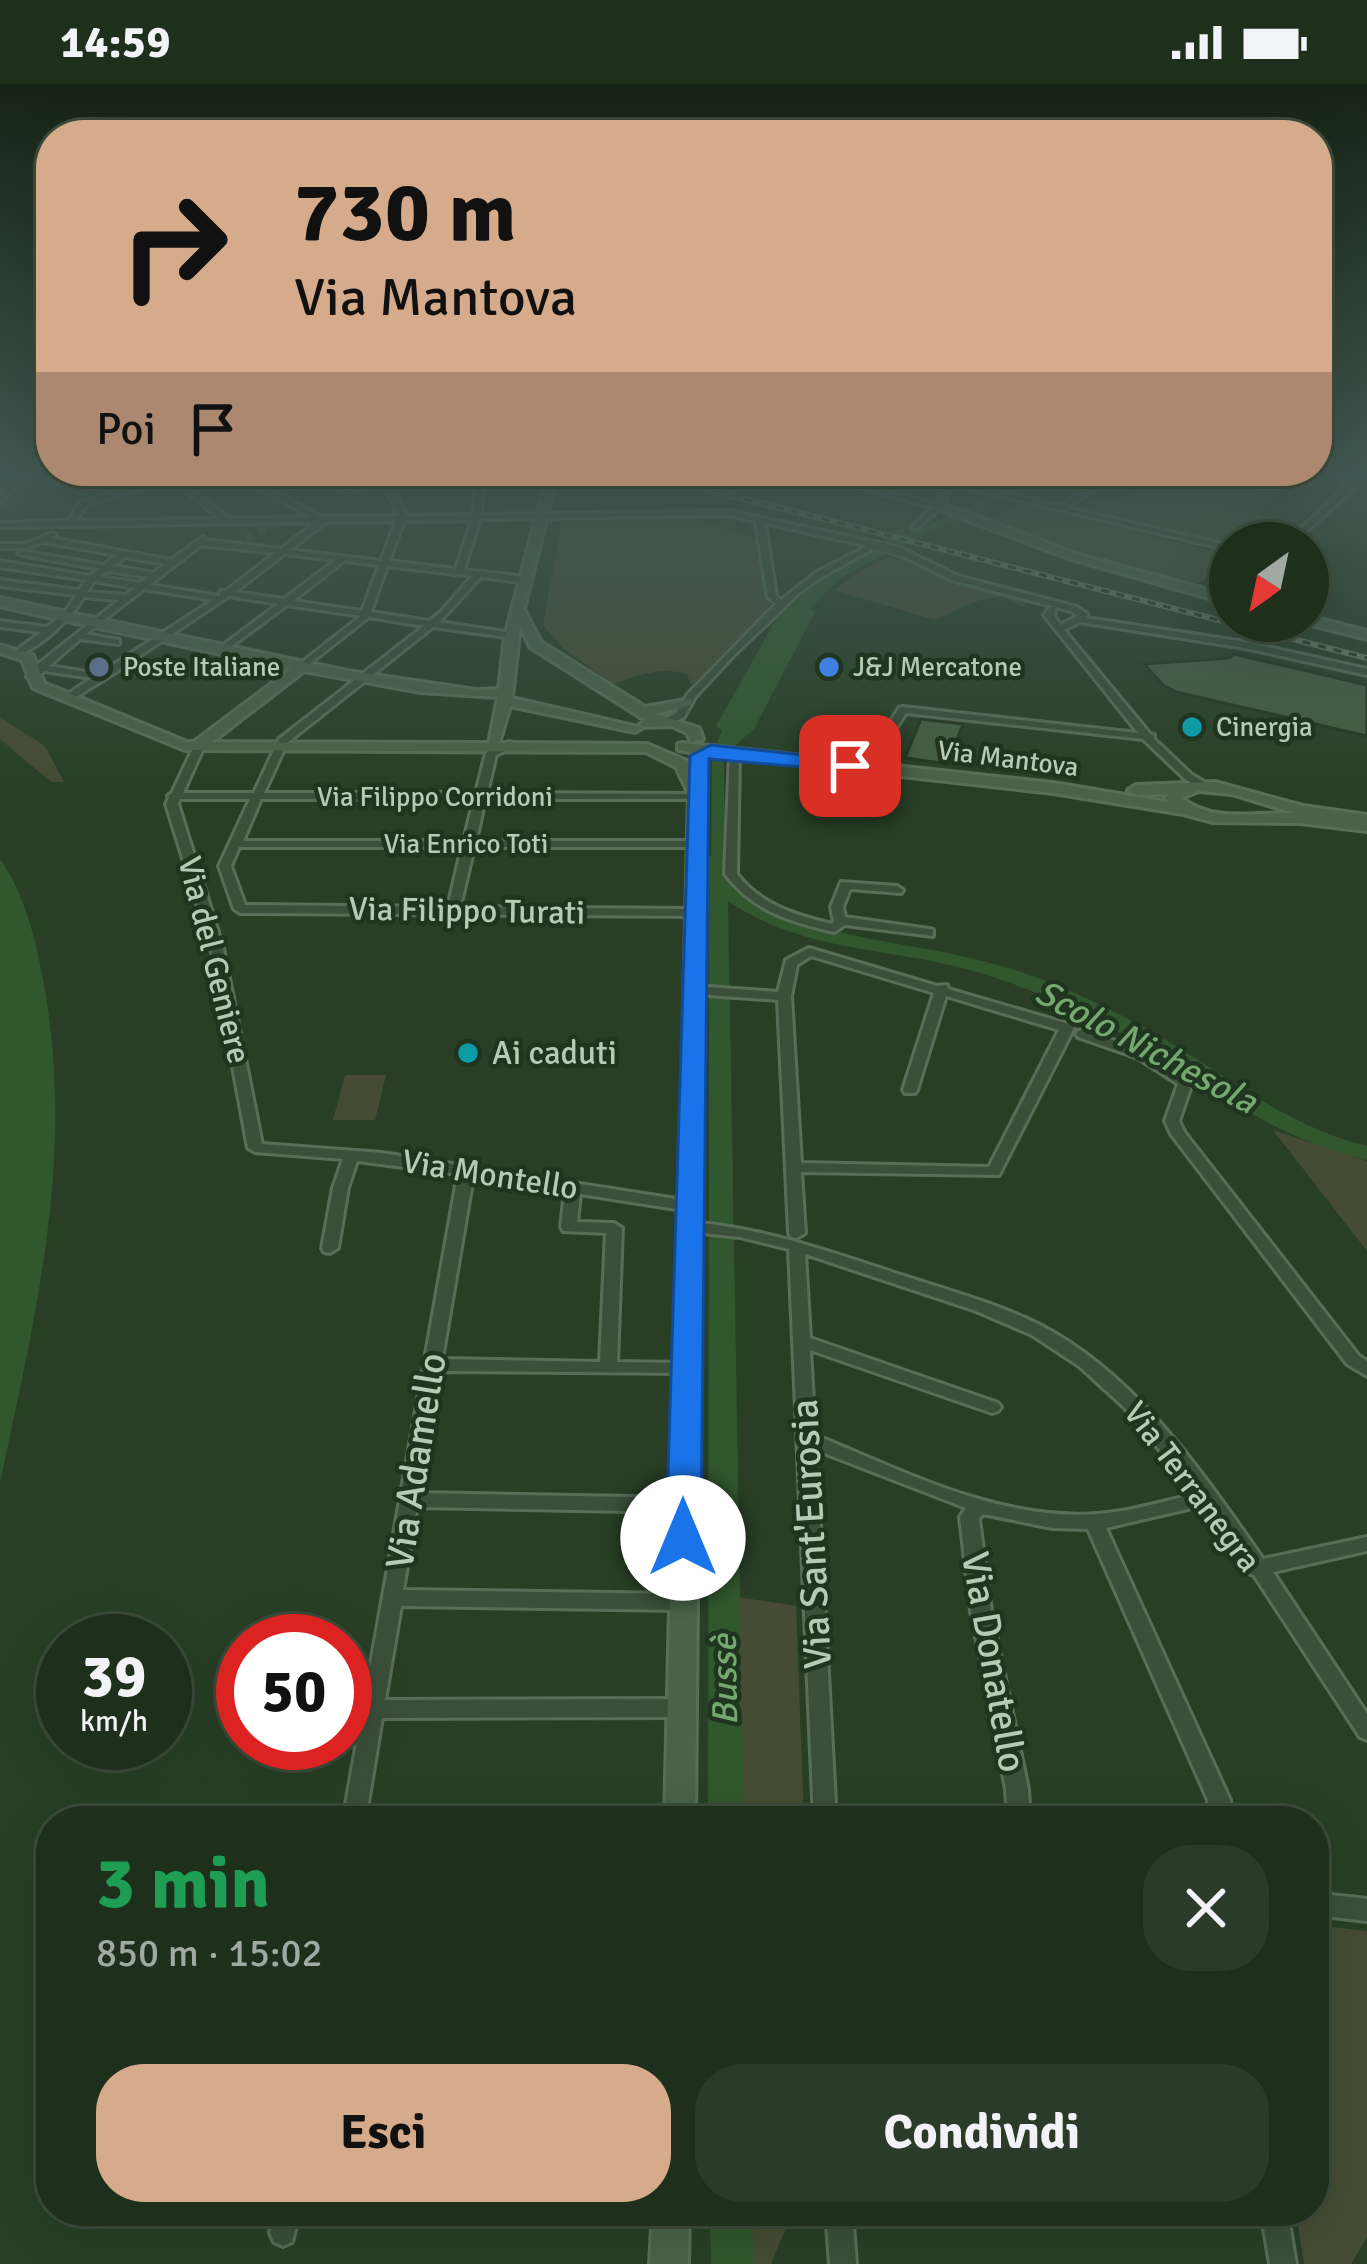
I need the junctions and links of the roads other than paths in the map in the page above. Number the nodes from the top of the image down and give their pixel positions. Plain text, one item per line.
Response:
1 (527, 580) edge
2 (45, 581) edge
3 (73, 581) edge
4 (91, 581) edge
5 (148, 581) edge
6 (242, 581) edge
7 (313, 581) edge
8 (379, 581) edge
9 (473, 581) edge
10 (769, 581) edge
11 (809, 581) edge
12 (965, 581) edge
13 (1161, 581) edge
14 (140, 586) junction
15 (85, 588) junction
16 (1209, 594) edge
17 (221, 596) junction
18 (128, 598) junction
19 (1030, 599) junction
20 (286, 601) junction
21 (0, 602) edge
22 (781, 603) junction
23 (368, 612) junction
24 (1075, 615) junction
25 (1055, 619) junction
26 (435, 621) junction
27 (0, 624) edge
28 (57, 624) junction
29 (93, 625) junction
30 (1329, 625) edge
31 (514, 628) junction
32 (0, 634) edge
33 (1367, 635) edge
34 (79, 636) junction
35 (161, 639) junction
36 (39, 640) junction
37 (116, 642) dead end
38 (542, 648) junction
39 (0, 649) edge
40 (221, 651) junction
41 (37, 660) junction
42 (726, 660) junction
43 (509, 661) junction
44 (749, 663) dead end
45 (304, 665) junction
46 (1367, 672) edge
47 (364, 676) junction
48 (102, 677) junction
49 (68, 698) junction
50 (504, 702) junction
51 (686, 702) junction
52 (629, 706) junction
53 (662, 722) junction
54 (635, 728) junction
55 (1150, 737) junction
56 (200, 745) junction
57 (280, 745) junction
58 (490, 746) junction
59 (708, 746) junction
60 (649, 748) junction
61 (877, 749) junction
62 (862, 761) junction
63 (892, 764) junction
64 (1182, 783) junction
65 (697, 787) junction
66 (173, 796) junction
67 (257, 796) junction
68 (1258, 797) junction
69 (476, 798) junction
70 (1183, 809) junction
71 (1254, 817) junction
72 (1367, 823) edge
73 (467, 843) junction
74 (235, 844) junction
75 (696, 844) junction
76 (897, 890) dead end
77 (453, 910) junction
78 (695, 914) junction
79 (837, 924) junction
80 (929, 933) dead end
81 (942, 988) junction
82 (699, 990) junction
83 (784, 996) junction
84 (1083, 1034) dead end
85 (910, 1090) dead end
86 (289, 1153) joint
87 (352, 1155) junction
88 (794, 1167) junction
89 (466, 1172) junction
90 (573, 1188) junction
91 (693, 1220) junction
92 (797, 1240) junction
93 (330, 1248) dead end
94 (801, 1341) junction
95 (431, 1365) junction
96 (608, 1368) junction
97 (686, 1369) junction
98 (1367, 1370) edge
99 (992, 1407) dead end
100 (806, 1439) junction
101 (1207, 1498) junction
102 (409, 1500) junction
103 (683, 1505) junction
104 (978, 1507) junction
105 (1094, 1522) junction
106 (1367, 1544) edge
107 (1255, 1568) junction
108 (393, 1598) junction
109 (683, 1603) junction
110 (682, 1708) junction
111 (375, 1709) junction
112 (1367, 1731) edge
113 (358, 1806) edge
114 (680, 1806) edge
115 (824, 1806) edge
116 (1018, 1806) edge
117 (1220, 1806) edge
118 (1329, 1906) edge
119 (1367, 1910) edge
120 (670, 2226) edge
121 (839, 2226) edge
122 (1277, 2226) edge
123 (669, 2264) edge
124 (843, 2264) edge
125 (1283, 2264) edge

1 - 31 main road
2 - 15 street
3 - 15 street
4 - 15 street
5 - 14 street
6 - 17 street
7 - 20 street
8 - 23 street
9 - 26 street
10 - 22 street
11 - 22 street
12 - 19 street, bridge
13 - 16 main road
14 - 15 street
14 - 17 street
14 - 18 street
15 - 18 street
15 - 28 street
17 - 20 street
17 - 35 street
18 - 29 street
19 - 24 street
19 - 25 street
20 - 23 street
20 - 40 street
21 - 28 main road
22 - 42 street
23 - 26 street
23 - 26 street
23 - 45 street
24 - 25 street
24 - 25 street
24 - 46 street
25 - 55 street
26 - 31 street
26 - 31 street
26 - 31 street
26 - 47 street
27 - 28 street
28 - 29 main road
28 - 36 street
29 - 34 street
29 - 35 main road
30 - 33 main road
31 - 38 main road
31 - 43 main road
32 - 36 street
34 - 37 street
34 - 41 street
35 - 40 main road
35 - 48 street
36 - 41 street
38 - 43 main road
38 - 52 main road
39 - 41 main road
40 - 45 main road
41 - 41 street
41 - 48 street
41 - 49 main road
42 - 44 street
42 - 51 street
43 - 50 main road
45 - 47 main road
45 - 56 main road
47 - 50 main road
47 - 57 street
48 - 49 street
49 - 56 main road
50 - 54 main road
50 - 58 main road
51 - 52 main road
51 - 53 street
51 - 59 street
52 - 53 main road
53 - 54 main road
53 - 59 main road
54 - 60 main road
55 - 61 street
55 - 64 street
56 - 57 main road
56 - 66 street
57 - 58 main road
57 - 67 street
58 - 60 main road
58 - 69 street
59 - 60 main road
59 - 62 main road, Via Mantova
59 - 65 main road
59 - 65 main road
59 - 70 main road, Via Mantova
59 - 79 street
60 - 65 main road
61 - 62 street
61 - 63 street
62 - 63 main road, Via Mantova
63 - 64 main road, Via Mantova
64 - 68 main road, Via Mantova
64 - 70 main road
65 - 69 street, Via Filippo Corridoni
65 - 75 main road
66 - 67 street, Via Filippo Corridoni
66 - 86 street, Via del Geniere
67 - 69 street, Via Filippo Corridoni
67 - 74 street
68 - 71 main road
68 - 72 main road, Via Mantova
69 - 73 street
70 - 71 main road, Via Mantova
71 - 72 main road, Via Mantova
73 - 74 street, Via Enrico Toti
73 - 75 street, Via Enrico Toti
73 - 77 street
74 - 77 street, Via Filippo Turati
75 - 78 main road
76 - 79 street
77 - 78 street, Via Filippo Turati
78 - 82 main road
79 - 80 street
81 - 83 street
81 - 85 street
81 - 88 street
82 - 83 street
82 - 91 main road
83 - 88 street, Via Sant'Eurosia
84 - 98 street
86 - 87 street, Via Montello
87 - 89 street, Via Montello
87 - 93 street
88 - 92 street, Via Sant'Eurosia
89 - 90 street, Via Montello
89 - 95 street, Via Adamello
90 - 91 street, Via Montello
90 - 96 street
91 - 92 street, Via Terranegra
91 - 97 main road
92 - 94 street, Via Sant'Eurosia
92 - 101 street, Via Terranegra
94 - 99 street
94 - 100 street, Via Sant'Eurosia
95 - 96 street
95 - 102 street, Via Adamello
96 - 97 street
97 - 103 main road
100 - 104 street
100 - 115 street, Via Sant'Eurosia
101 - 105 street
101 - 107 street, Via Terranegra
102 - 103 street
102 - 108 street, Via Adamello
103 - 109 main road
104 - 105 street
104 - 116 street, Via Donatello
105 - 117 street
106 - 107 street
107 - 112 street, Via Terranegra
108 - 109 street
108 - 111 street, Via Adamello
109 - 110 main road
110 - 111 street
110 - 114 main road
111 - 113 street, Via Adamello
118 - 119 street
120 - 123 main road
121 - 124 street
122 - 125 street

